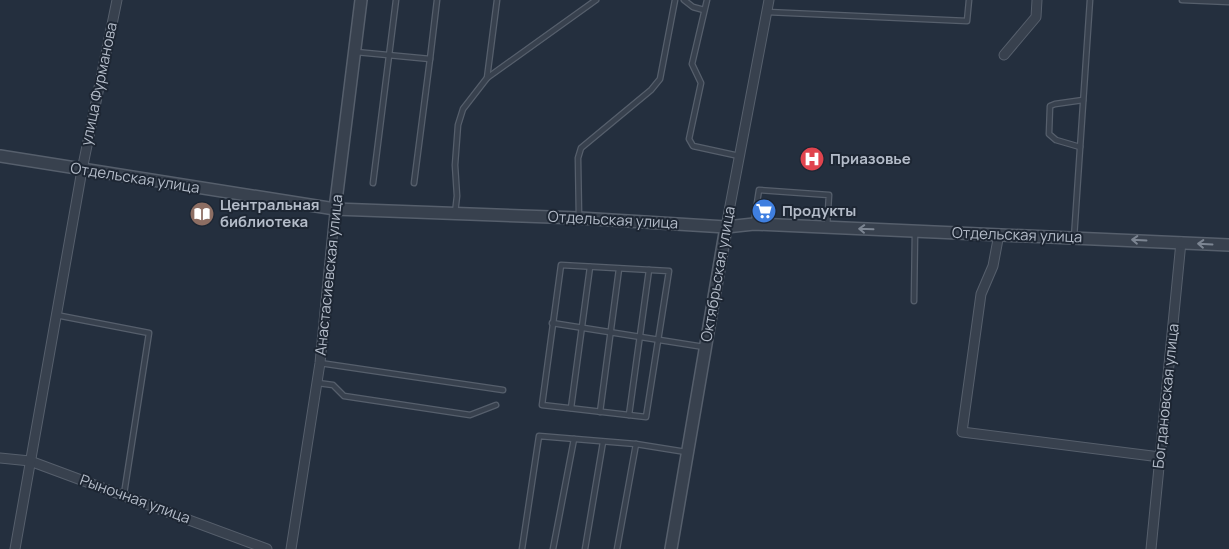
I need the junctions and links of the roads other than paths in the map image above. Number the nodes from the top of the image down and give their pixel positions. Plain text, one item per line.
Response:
1 (117, 0) edge
2 (361, 0) edge
3 (396, 0) edge
4 (437, 0) edge
5 (497, 0) edge
6 (596, 0) edge
7 (675, 0) edge
8 (684, 0) edge
9 (707, 0) edge
10 (769, 0) edge
11 (969, 0) edge
12 (1037, 0) edge
13 (1090, 0) edge
14 (1182, 0) edge
15 (1229, 2) edge
16 (704, 10) junction
17 (767, 12) junction
18 (355, 52) junction
19 (389, 55) junction
20 (1004, 55) dead end
21 (430, 59) junction
22 (487, 78) junction
23 (1083, 100) junction
24 (1080, 147) junction
25 (0, 156) edge
26 (739, 156) junction
27 (82, 170) junction
28 (373, 183) dead end
29 (414, 183) dead end
30 (335, 209) junction
31 (455, 214) junction
32 (579, 218) junction
33 (754, 224) junction
34 (726, 227) junction
35 (827, 227) junction
36 (915, 231) junction
37 (999, 234) junction
38 (1074, 238) junction
39 (1181, 242) junction
40 (1229, 245) edge
41 (590, 267) junction
42 (619, 269) junction
43 (649, 270) junction
44 (914, 301) dead end
45 (56, 315) junction
46 (552, 323) junction
47 (582, 327) junction
48 (611, 331) junction
49 (639, 335) junction
50 (658, 338) junction
51 (705, 347) junction
52 (320, 363) junction
53 (318, 383) junction
54 (503, 390) dead end
55 (496, 405) dead end
56 (571, 408) junction
57 (600, 412) junction
58 (629, 415) junction
59 (574, 439) junction
60 (603, 442) junction
61 (636, 444) junction
62 (686, 452) junction
63 (1160, 456) junction
64 (0, 458) edge
65 (30, 461) junction
66 (124, 494) junction
67 (15, 549) edge
68 (268, 549) edge
69 (291, 549) edge
70 (522, 549) edge
71 (553, 549) edge
72 (585, 549) edge
73 (617, 549) edge
74 (671, 549) edge
75 (1151, 549) edge

1 - 27 street, улица Фурманова
2 - 18 street, Анастасиевская улица
3 - 19 lane
4 - 21 lane
5 - 22 lane
6 - 22 lane
7 - 32 lane
8 - 16 lane
9 - 16 lane
10 - 17 street, Октябрьская улица
11 - 17 lane
12 - 20 street
13 - 23 lane
14 - 15 lane
16 - 26 lane
17 - 26 street, Октябрьская улица
18 - 19 lane
18 - 30 street, Анастасиевская улица
19 - 21 lane
19 - 28 lane
21 - 29 lane
22 - 31 lane
23 - 24 lane
23 - 24 lane
24 - 38 lane
25 - 27 street, Отдельская улица
26 - 34 street, Октябрьская улица
27 - 30 street, Отдельская улица
27 - 45 street, улица Фурманова
30 - 31 street, Отдельская улица
30 - 52 street, Анастасиевская улица
31 - 32 street, Отдельская улица
32 - 34 street, Отдельская улица
33 - 34 street, Отдельская улица
33 - 35 street, Отдельская улица
33 - 35 lane
34 - 51 street, Октябрьская улица
36 -> 35 street, Отдельская улица
36 - 37 street, Отдельская улица
36 - 44 lane
37 - 38 street, Отдельская улица
37 - 63 street
39 -> 38 street, Отдельская улица
40 -> 39 street, Отдельская улица
39 - 63 street, Богдановская улица
41 - 42 lane
41 - 46 lane
41 - 47 lane
42 - 43 lane
42 - 48 lane
43 - 49 lane
43 - 50 lane
45 - 65 street, улица Фурманова
45 - 66 lane
46 - 47 lane
46 - 56 lane
47 - 48 lane
47 - 56 lane
48 - 49 lane
48 - 57 lane
49 - 50 lane
49 - 58 lane
50 - 51 lane
50 - 58 lane
51 - 62 street, Октябрьская улица
52 - 53 street, Анастасиевская улица
52 - 54 lane
53 - 55 lane
53 - 69 street, Анастасиевская улица
56 - 57 lane
57 - 58 lane
59 - 60 lane
59 - 70 lane
59 - 71 lane
60 - 61 lane
60 - 72 lane
61 - 62 lane
61 - 73 lane
62 - 74 street, Октябрьская улица
63 - 75 street, Богдановская улица
64 - 65 street, Рыночная улица
65 - 66 street, Рыночная улица
65 - 67 street, улица Фурманова
66 - 68 street, Рыночная улица

